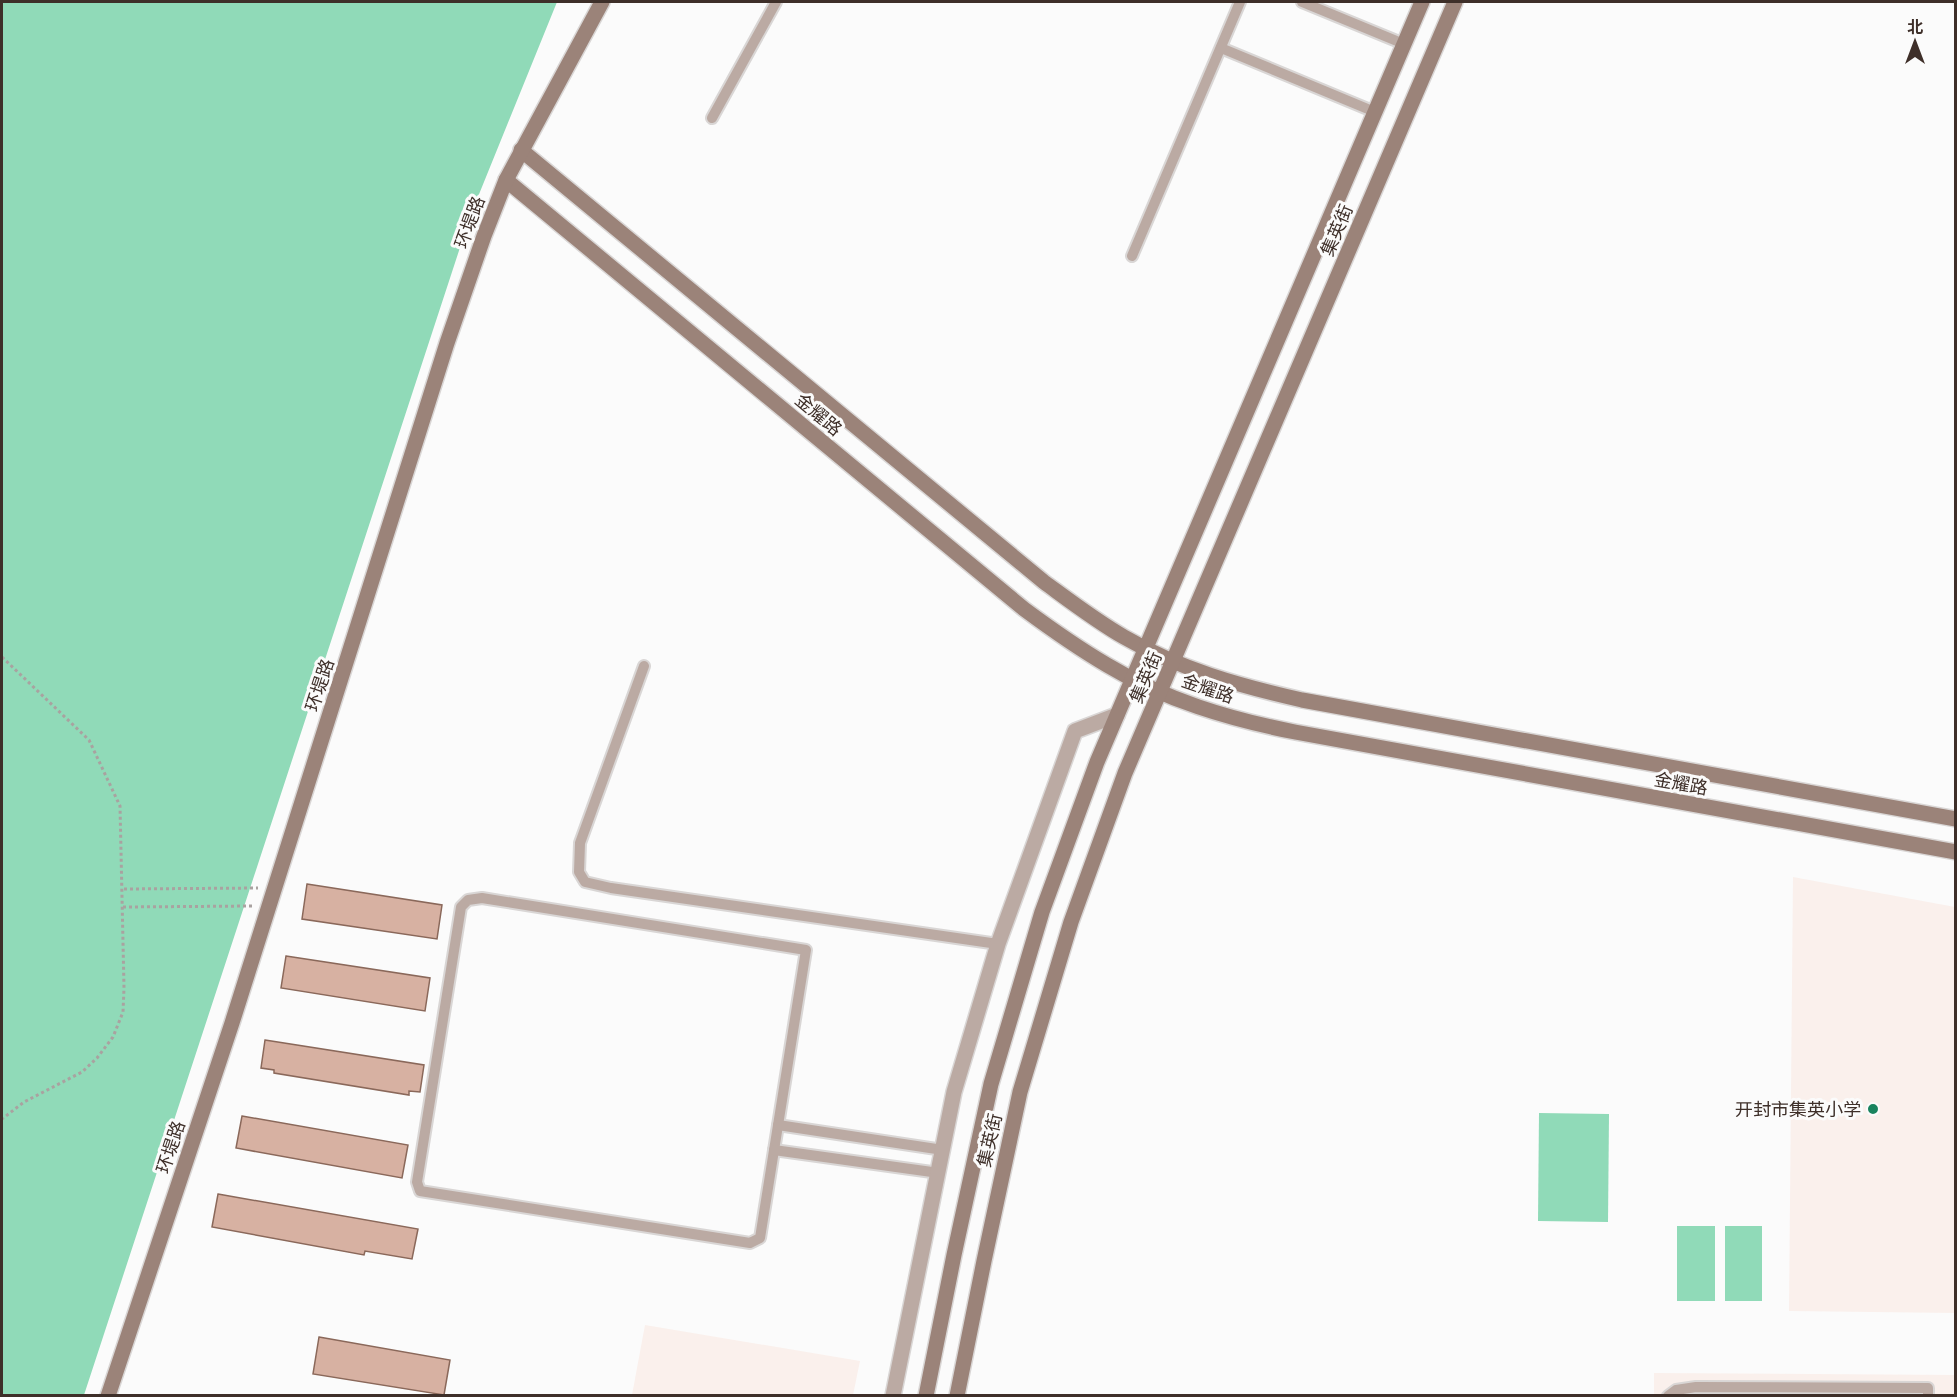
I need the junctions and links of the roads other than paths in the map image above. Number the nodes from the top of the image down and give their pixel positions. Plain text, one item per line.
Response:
1 (602, 2) edge
2 (776, 2) edge
3 (1240, 2) edge
4 (1302, 2) edge
5 (1422, 2) edge
6 (1455, 2) edge
7 (1404, 44) junction
8 (1221, 48) junction
9 (1375, 112) junction
10 (712, 118) dead end
11 (521, 150) junction
12 (506, 180) junction
13 (1132, 256) dead end
14 (1145, 648) junction
15 (1173, 661) junction
16 (644, 666) dead end
17 (1132, 679) junction
18 (1160, 692) junction
19 (1117, 715) junction
20 (1956, 819) edge
21 (1956, 852) edge
22 (998, 944) junction
23 (778, 1125) junction
24 (774, 1150) junction
25 (943, 1150) junction
26 (939, 1173) junction
27 (108, 1395) edge
28 (893, 1395) edge
29 (926, 1395) edge
30 (957, 1395) edge
31 (1668, 1395) edge
32 (1928, 1395) edge

1 - 11 street, 环堤路
2 - 10 lane
3 - 8 lane
4 - 7 lane
5 - 7 street, 集英街
6 - 15 street, 集英街
7 - 9 street, 集英街
8 - 9 lane
8 - 13 lane
9 - 14 street, 集英街
11 - 12 street, 环堤路
11 - 14 street, 金耀路
12 - 17 street, 金耀路
12 - 27 street, 环堤路
14 - 15 street, 金耀路
14 - 17 street, 集英街
15 - 18 street, 集英街
15 - 20 street, 金耀路
16 - 22 lane
17 - 18 street, 金耀路
17 - 19 street, 集英街
18 - 21 street, 金耀路
18 - 30 street, 集英街
19 - 22 street
19 - 29 street, 集英街
22 - 25 street
23 - 24 lane
23 - 24 lane
23 - 25 lane
24 - 26 lane
25 - 26 street
26 - 28 street
31 - 32 lane

